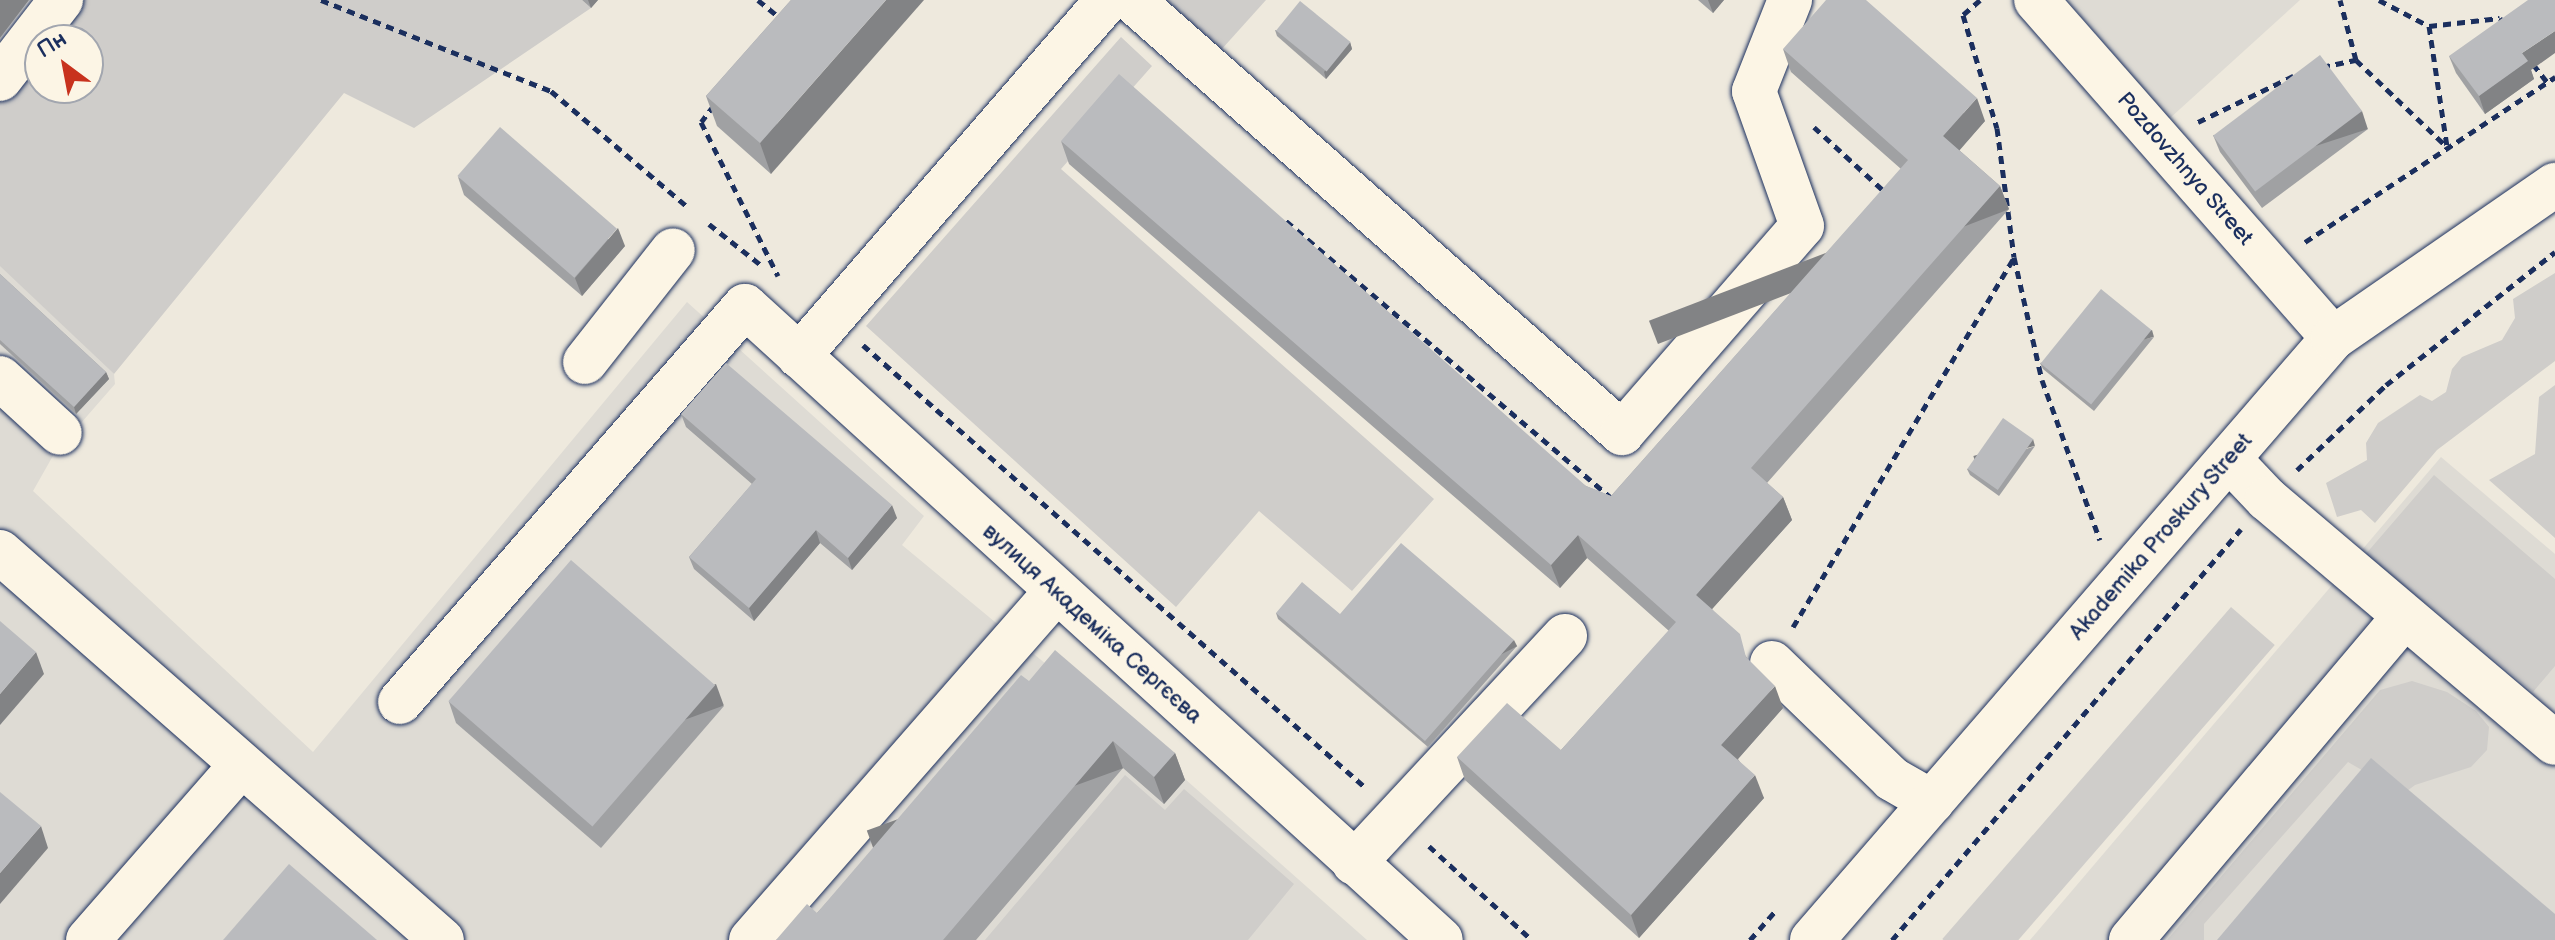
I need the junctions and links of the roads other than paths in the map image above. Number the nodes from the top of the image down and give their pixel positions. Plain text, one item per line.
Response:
1 (61, 0) edge
2 (1107, 0) edge
3 (1132, 0) edge
4 (1790, 0) edge
5 (2036, 0) edge
6 (0, 79) edge
7 (2555, 185) edge
8 (673, 250) dead end
9 (2333, 338) junction
10 (799, 356) junction
11 (585, 362) dead end
12 (0, 378) edge
13 (60, 433) dead end
14 (2229, 459) junction
15 (0, 552) edge
16 (1056, 591) junction
17 (2404, 617) junction
18 (1565, 636) dead end
19 (1772, 663) road end
20 (400, 702) dead end
21 (2555, 743) edge
22 (241, 765) junction
23 (1932, 802) junction
24 (1354, 863) junction
25 (88, 940) edge
26 (442, 940) edge
27 (751, 940) edge
28 (1441, 940) edge
29 (1812, 940) edge
30 (2131, 940) edge

1 - 6 street
2 - 10 street
3 - 4 street
5 - 9 street, Pozdovzhnya Street
7 - 9 street, Akademika Proskury Street
8 - 11 street
9 - 14 street, Akademika Proskury Street
10 - 16 street, вулиця Академіка Сергєєва
10 - 20 street, вулиця Академіка Сергєєва
12 - 13 street
14 - 17 street
14 - 23 street, Akademika Proskury Street
15 - 22 street
16 - 24 street, вулиця Академіка Сергєєва
16 - 27 street
17 - 21 street
17 - 30 street
18 - 24 street
19 - 23 street
22 - 25 street
22 - 26 street
23 - 29 street, Akademika Proskury Street
24 - 28 street, вулиця Академіка Сергєєва

